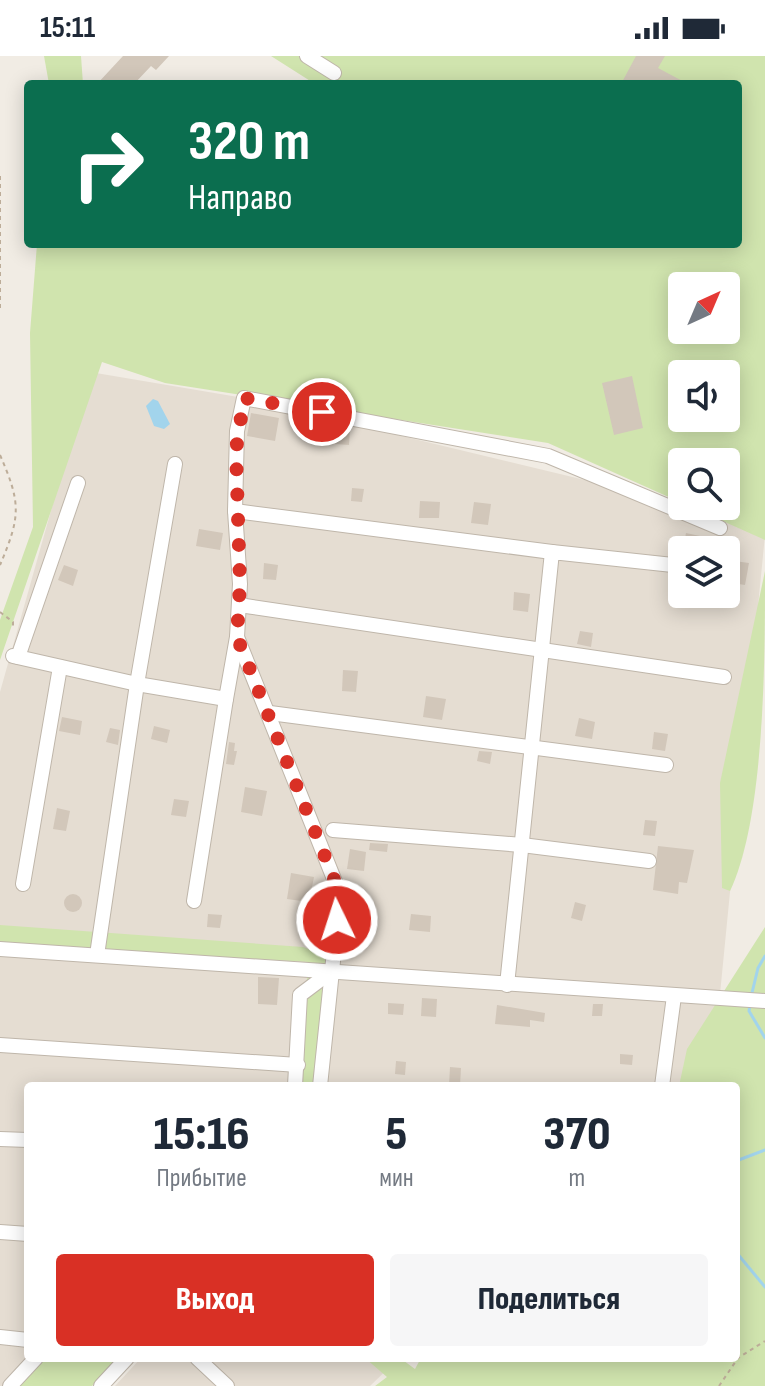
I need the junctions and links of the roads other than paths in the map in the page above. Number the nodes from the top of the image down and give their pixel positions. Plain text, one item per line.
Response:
1 (307, 56) edge
2 (334, 73) dead end
3 (175, 464) dead end
4 (78, 483) dead end
5 (235, 511) junction
6 (720, 528) dead end
7 (552, 552) junction
8 (668, 564) edge
9 (239, 605) junction
10 (237, 637) junction
11 (542, 650) junction
12 (60, 667) junction
13 (724, 677) dead end
14 (137, 684) junction
15 (226, 699) junction
16 (270, 713) junction
17 (532, 746) junction
18 (666, 765) dead end
19 (333, 830) dead end
20 (522, 845) junction
21 (649, 861) dead end
22 (23, 884) dead end
23 (194, 901) dead end
24 (0, 949) edge
25 (97, 955) junction
26 (332, 971) junction
27 (507, 985) junction
28 (674, 996) junction
29 (765, 1001) edge
30 (0, 1045) edge
31 (298, 1065) junction
32 (296, 1082) edge
33 (320, 1082) edge
34 (663, 1082) edge
35 (0, 1139) edge
36 (24, 1140) edge
37 (0, 1232) edge
38 (24, 1234) edge
39 (0, 1337) edge
40 (24, 1340) edge
41 (32, 1362) edge
42 (123, 1362) edge
43 (201, 1362) edge
44 (10, 1386) edge
45 (101, 1386) edge
46 (227, 1386) edge

1 - 2 street
3 - 14 street
4 - 12 street
5 - 6 street
5 - 7 street
5 - 9 street
7 - 8 street
7 - 11 street
9 - 10 street
9 - 11 street
10 - 15 street
10 - 16 street
11 - 13 street
11 - 17 street
12 - 14 street
12 - 22 street
14 - 15 street
14 - 25 street
15 - 23 street
16 - 17 street
16 - 26 street
17 - 18 street
17 - 20 street
19 - 20 street
20 - 21 street
20 - 27 street
24 - 25 street
25 - 26 street
26 - 27 street
26 - 31 street
26 - 33 street
27 - 28 street
28 - 29 street
28 - 34 street
30 - 31 street
31 - 32 street
35 - 36 street
37 - 38 street
39 - 40 street
41 - 44 street
42 - 45 street
43 - 46 street

